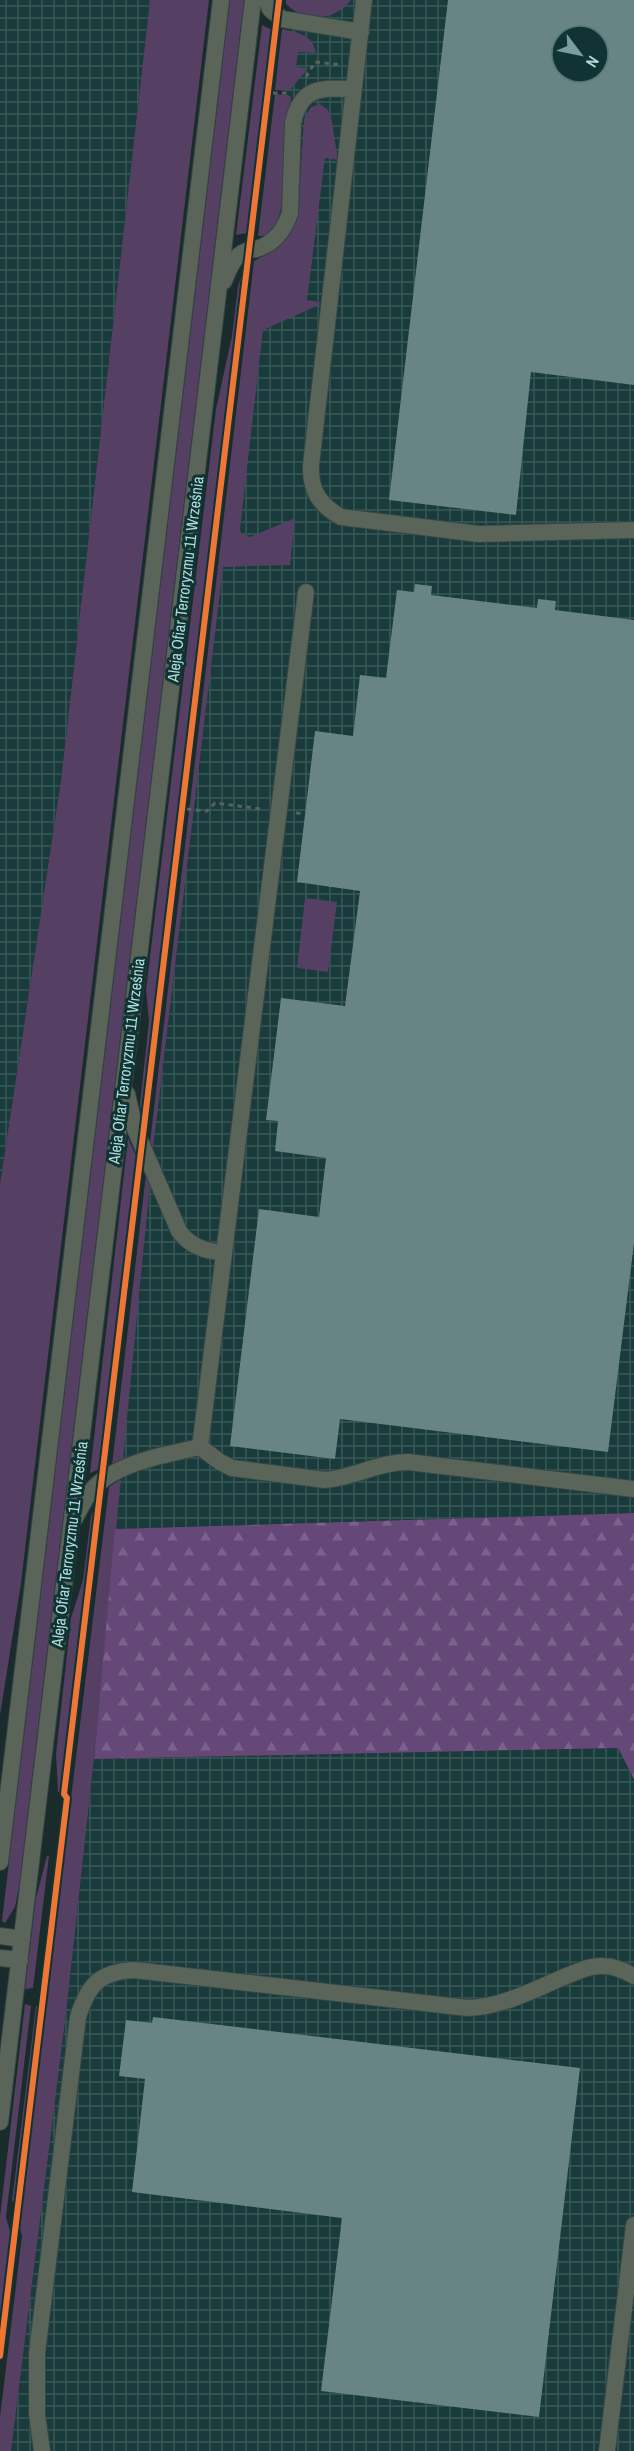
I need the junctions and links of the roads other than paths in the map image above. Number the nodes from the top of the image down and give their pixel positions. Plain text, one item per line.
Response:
1 (221, 0) edge
2 (254, 0) edge
3 (267, 0) edge
4 (364, 0) edge
5 (361, 32) junction
6 (354, 89) junction
7 (216, 310) junction
8 (634, 530) edge
9 (306, 592) dead end
10 (124, 1082) junction
11 (224, 1253) junction
12 (200, 1447) junction
13 (634, 1489) edge
14 (72, 1524) junction
15 (0, 1862) edge
16 (0, 1936) edge
17 (22, 1939) junction
18 (0, 1958) edge
19 (20, 1960) junction
20 (634, 1976) edge
21 (0, 2122) edge
22 (634, 2225) edge
23 (42, 2451) edge
24 (608, 2451) edge

1 - 15 street, Aleja Ofiar Terroryzmu 11 Września
2 - 7 street, Aleja Ofiar Terroryzmu 11 Września
3 - 5 street
4 - 5 street
5 - 6 street
6 - 7 street
6 - 8 street
7 - 10 street, Aleja Ofiar Terroryzmu 11 Września
9 - 11 street
10 - 11 street
10 - 14 street, Aleja Ofiar Terroryzmu 11 Września
11 - 12 street
12 - 13 street
12 - 14 street
14 - 17 street, Aleja Ofiar Terroryzmu 11 Września
16 - 17 street
17 - 19 street, Aleja Ofiar Terroryzmu 11 Września
18 - 19 street
19 - 21 street, Aleja Ofiar Terroryzmu 11 Września
20 - 23 street
22 - 24 street

